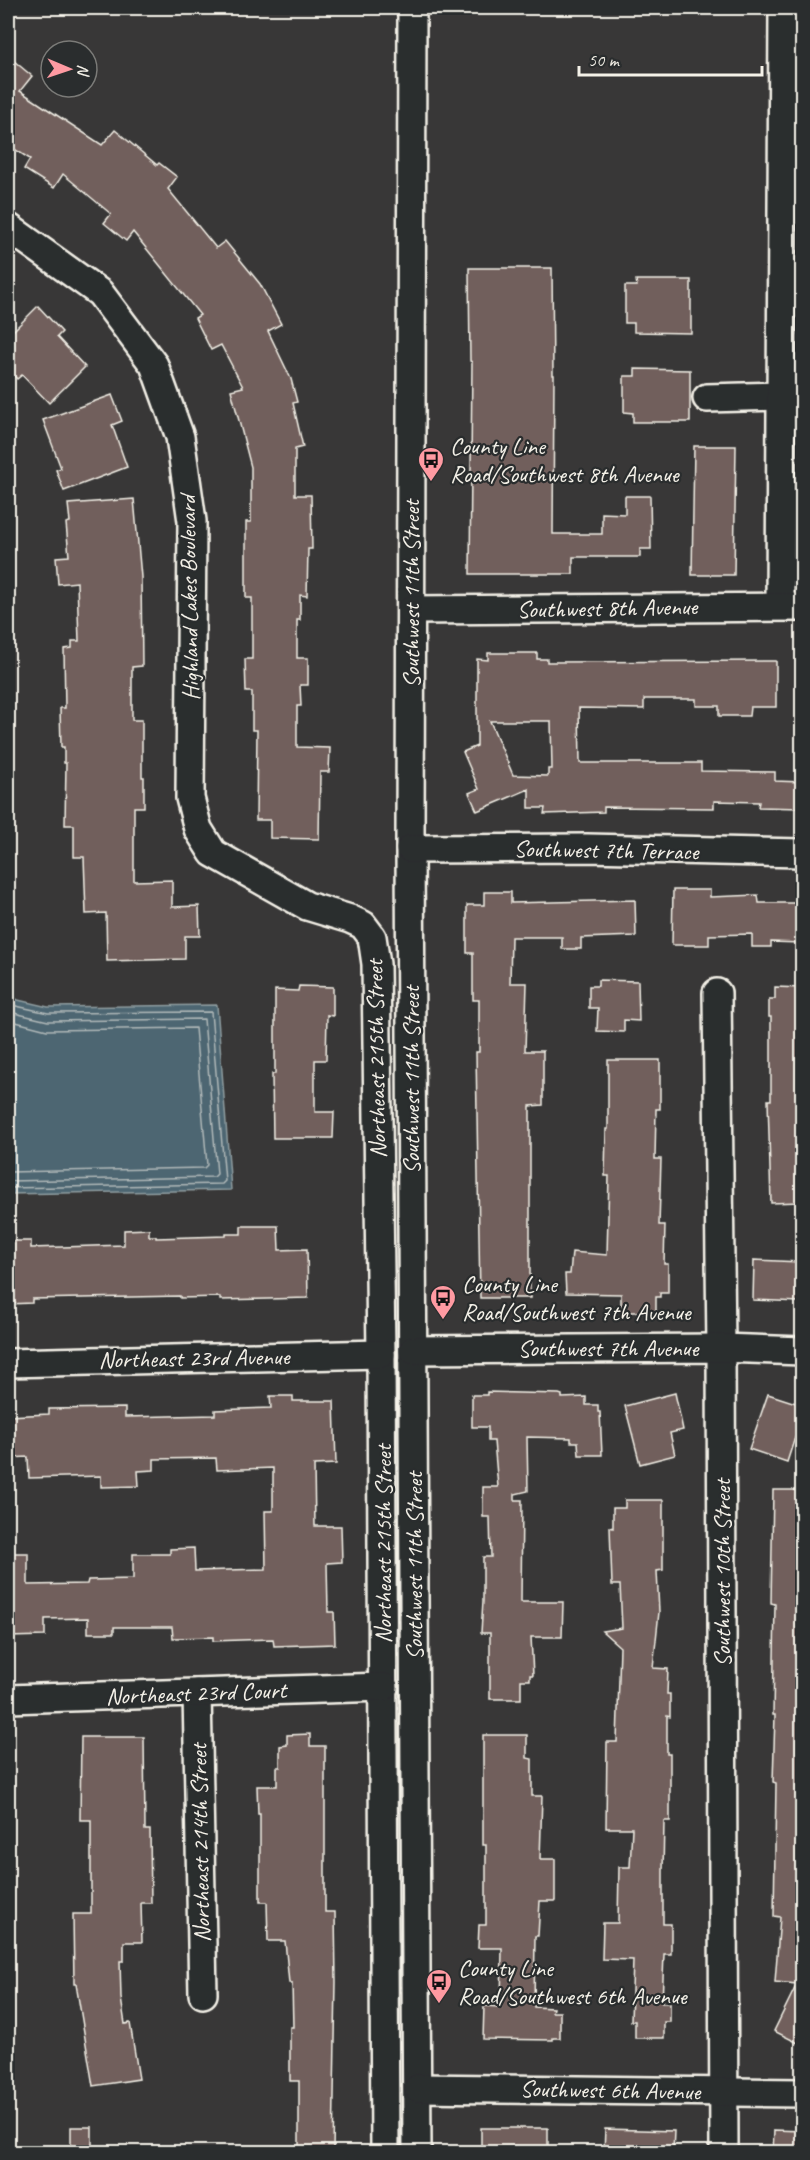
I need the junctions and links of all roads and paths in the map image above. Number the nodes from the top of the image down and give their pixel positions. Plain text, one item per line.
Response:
1 (412, 8) edge
2 (783, 8) edge
3 (8, 227) edge
4 (780, 396) junction
5 (707, 398) dead end
6 (791, 606) edge
7 (411, 610) junction
8 (410, 849) junction
9 (802, 853) edge
10 (372, 937) joint
11 (717, 993) dead end
12 (721, 1348) junction
13 (413, 1350) junction
14 (802, 1351) edge
15 (381, 1354) junction
16 (8, 1363) edge
17 (384, 1688) junction
18 (197, 1693) junction
19 (8, 1699) edge
20 (203, 1994) dead end
21 (418, 2088) junction
22 (724, 2092) junction
23 (802, 2093) edge
24 (385, 2152) edge
25 (417, 2152) edge
26 (724, 2152) edge

1 - 7 street, Southwest 11th Street
2 - 4 street
3 - 10 street, Highland Lakes Boulevard
4 - 5 street
4 - 6 street
6 - 7 street, Southwest 8th Avenue
7 - 8 street, Southwest 11th Street
8 - 9 street, Southwest 7th Terrace
8 - 13 street, Southwest 11th Street
10 - 15 street, Northeast 215th Street
11 - 12 street, Southwest 10th Street
12 - 13 street, Southwest 7th Avenue
12 - 14 street, Southwest 7th Avenue
12 - 22 street, Southwest 10th Street
13 - 21 street, Southwest 11th Street
15 - 16 street, Northeast 23rd Avenue
15 - 17 street, Northeast 215th Street
17 - 18 street, Northeast 23rd Court
17 - 24 street, Northeast 215th Street
18 - 19 street, Northeast 23rd Court
18 - 20 street, Northeast 214th Street
21 - 22 street, Southwest 6th Avenue
21 - 25 street, Southwest 11th Street
22 - 23 street, Southwest 6th Avenue
22 - 26 street, Southwest 10th Street

